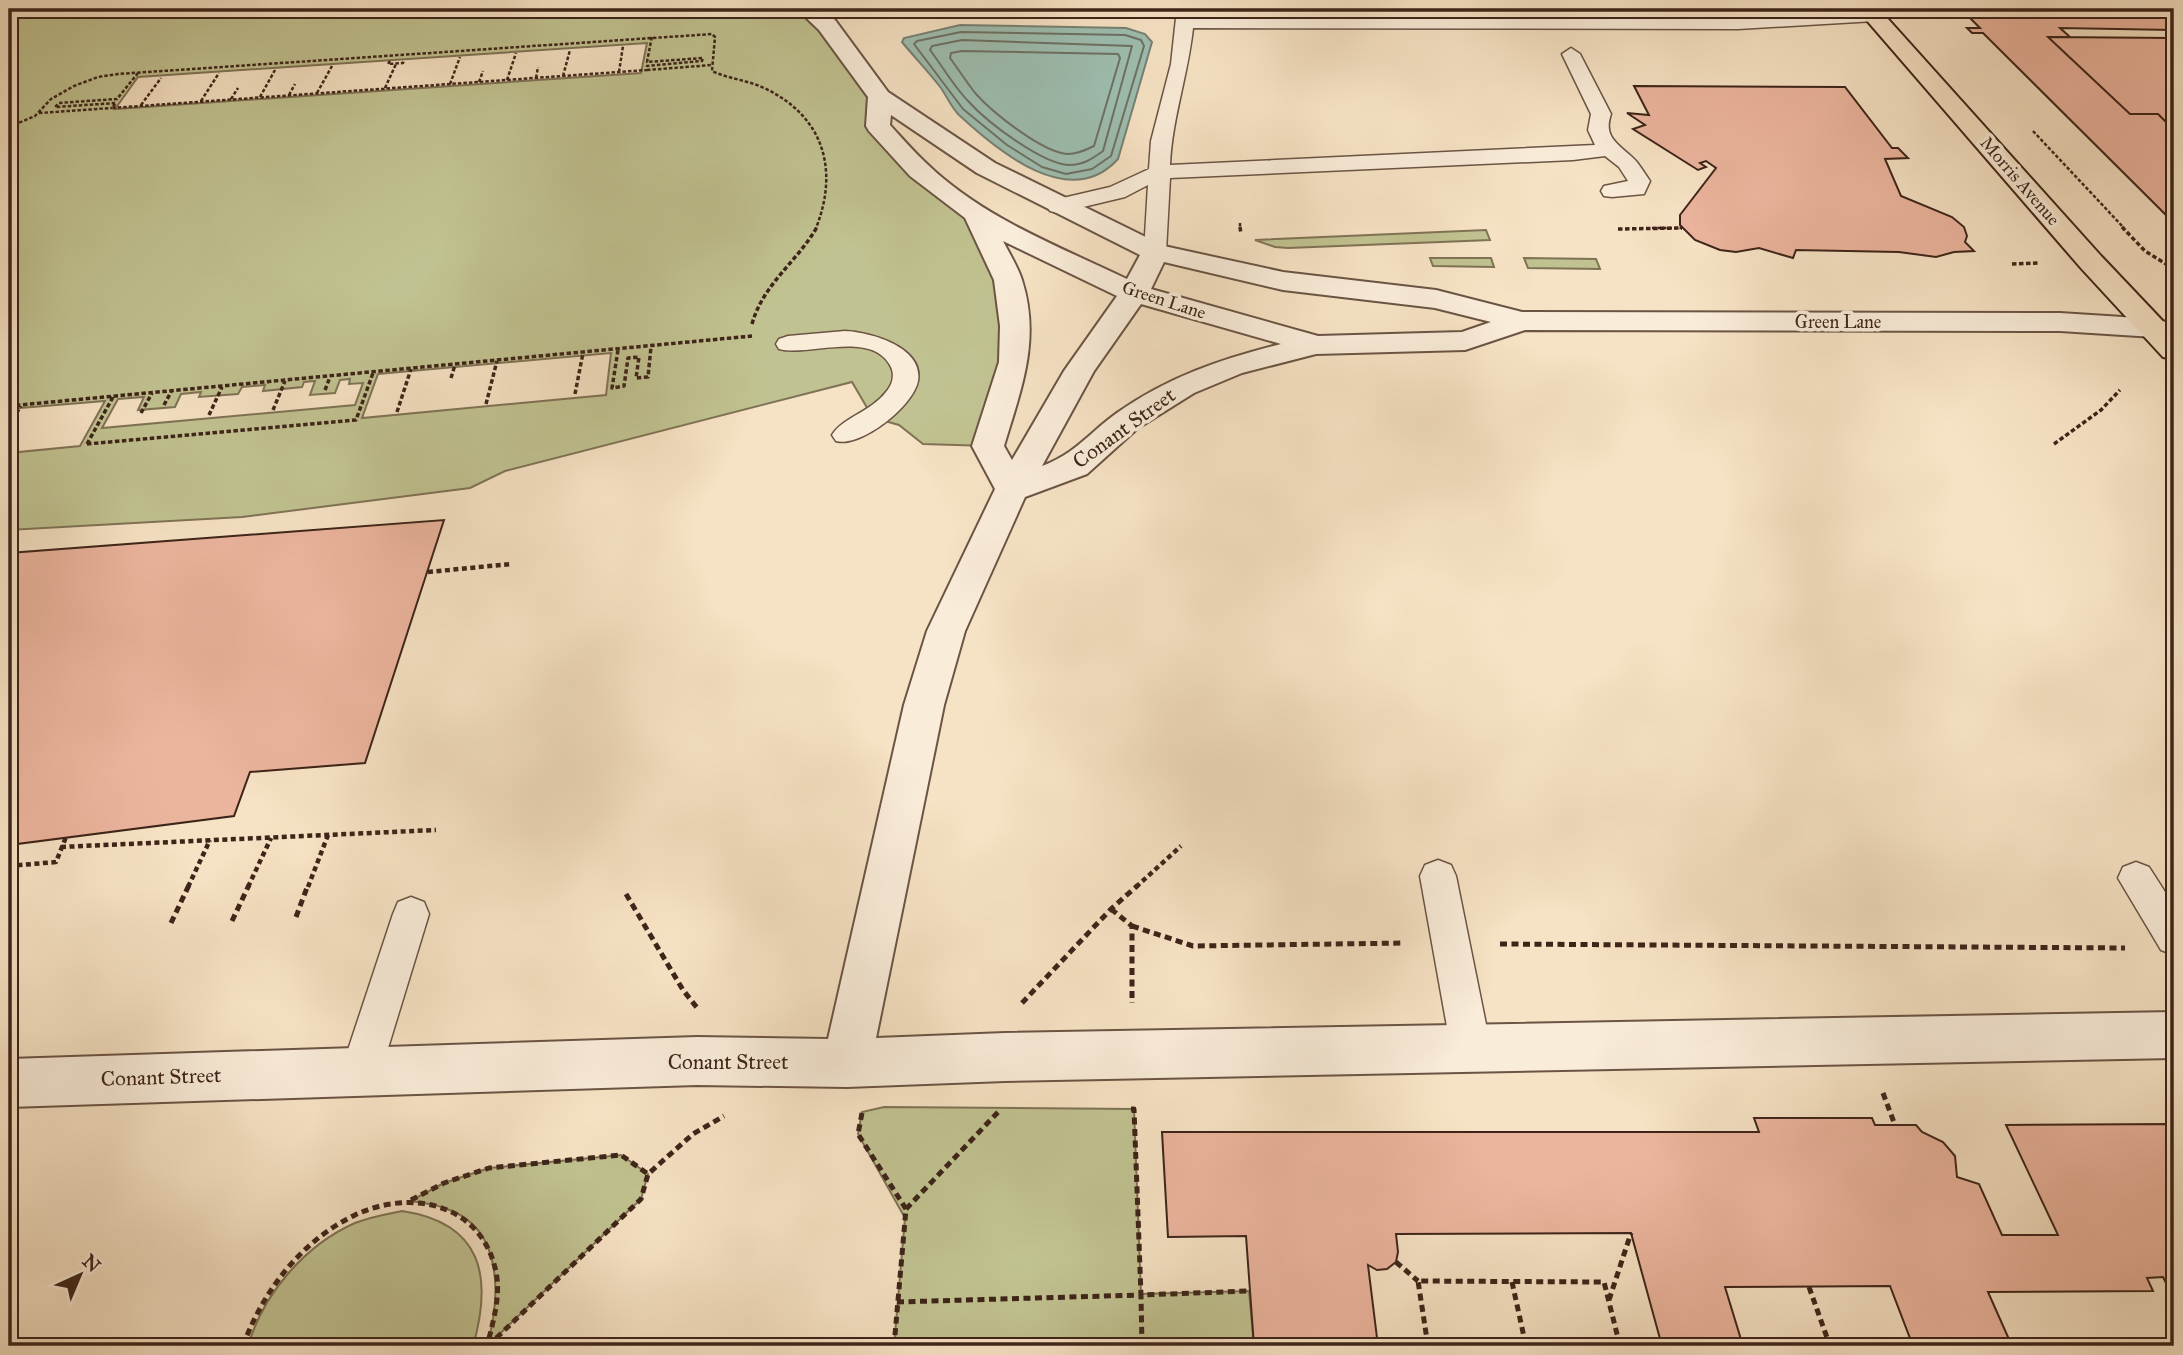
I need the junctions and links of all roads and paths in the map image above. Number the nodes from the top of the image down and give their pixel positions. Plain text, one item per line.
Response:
1 (808, 9) edge
2 (1872, 13) edge
3 (1186, 16) edge
4 (652, 36) junction
5 (623, 46) dead end
6 (423, 47) dead end
7 (414, 48) dead end
8 (570, 50) dead end
9 (411, 53) junction
10 (420, 53) junction
11 (516, 53) dead end
12 (1571, 54) dead end
13 (460, 57) dead end
14 (404, 60) dead end
15 (390, 61) dead end
16 (396, 64) junction
17 (712, 65) junction
18 (332, 66) dead end
19 (538, 67) dead end
20 (275, 70) dead end
21 (647, 70) junction
22 (483, 71) dead end
23 (138, 72) junction
24 (618, 72) junction
25 (219, 74) dead end
26 (563, 76) junction
27 (161, 78) dead end
28 (536, 78) junction
29 (507, 80) junction
30 (479, 82) junction
31 (295, 84) dead end
32 (450, 84) junction
33 (237, 88) dead end
34 (384, 89) junction
35 (317, 93) junction
36 (288, 95) junction
37 (260, 97) junction
38 (880, 97) junction
39 (231, 99) junction
40 (201, 102) junction
41 (141, 106) junction
42 (112, 108) junction
43 (38, 113) junction
44 (2027, 126) dead end
45 (9, 127) edge
46 (1606, 150) junction
47 (1159, 172) junction
48 (1612, 191) dead end
49 (1058, 206) junction
50 (976, 214) junction
51 (1682, 228) dead end
52 (1618, 229) dead end
53 (1155, 252) junction
54 (2174, 269) edge
55 (1135, 293) junction
56 (1522, 321) junction
57 (2169, 334) edge
58 (788, 344) dead end
59 (1317, 345) junction
60 (651, 347) junction
61 (618, 350) junction
62 (583, 353) junction
63 (497, 361) junction
64 (455, 365) junction
65 (411, 369) junction
66 (373, 373) junction
67 (330, 377) junction
68 (451, 379) dead end
69 (285, 381) junction
70 (223, 386) junction
71 (325, 390) dead end
72 (2120, 390) dead end
73 (171, 391) junction
74 (152, 393) junction
75 (575, 394) dead end
76 (114, 396) junction
77 (486, 404) dead end
78 (21, 405) junction
79 (164, 405) dead end
80 (9, 406) edge
81 (273, 410) dead end
82 (141, 412) dead end
83 (397, 412) dead end
84 (209, 415) dead end
85 (9, 425) edge
86 (845, 435) dead end
87 (2054, 443) dead end
88 (1012, 489) junction
89 (511, 564) dead end
90 (428, 572) dead end
91 (436, 830) dead end
92 (328, 835) junction
93 (66, 837) dead end
94 (271, 838) junction
95 (211, 840) junction
96 (1181, 846) dead end
97 (61, 847) junction
98 (9, 866) edge
99 (1438, 876) dead end
100 (2136, 878) dead end
101 (626, 894) dead end
102 (1111, 909) junction
103 (411, 914) dead end
104 (296, 917) dead end
105 (232, 921) dead end
106 (171, 923) dead end
107 (1132, 926) junction
108 (2174, 938) edge
109 (1450, 943) junction
110 (2136, 948) dead end
111 (1016, 1008) dead end
112 (1132, 1008) dead end
113 (704, 1017) dead end
114 (2174, 1035) edge
115 (1471, 1049) junction
116 (847, 1063) junction
117 (361, 1071) junction
118 (9, 1083) edge
119 (1003, 1107) dead end
120 (1134, 1109) dead end
121 (731, 1112) dead end
122 (862, 1112) dead end
123 (648, 1174) junction
124 (410, 1200) junction
125 (906, 1209) junction
126 (1631, 1233) dead end
127 (1396, 1262) dead end
128 (1418, 1281) junction
129 (1512, 1282) junction
130 (1809, 1287) dead end
131 (1249, 1291) dead end
132 (1141, 1295) junction
133 (1609, 1300) junction
134 (897, 1302) junction
135 (243, 1346) edge
136 (487, 1346) edge
137 (894, 1346) edge
138 (1142, 1346) edge
139 (1428, 1346) edge
140 (1526, 1346) edge
141 (1620, 1346) edge
142 (1830, 1346) edge

1 - 38 street, Green Lane
2 - 3 lane
2 - 57 main road, Morris Avenue
3 - 47 lane
4 - 10 path
4 - 17 path
4 - 21 path
5 - 24 path
6 - 10 path
7 - 9 path
8 - 26 path
9 - 10 path
9 - 23 path
11 - 29 path
12 - 46 lane
13 - 32 path
14 - 16 path
15 - 16 path
16 - 34 path
17 - 21 path
17 - 60 path
18 - 35 path
19 - 28 path
20 - 37 path
21 - 24 path
22 - 30 path
23 - 42 path
23 - 43 path
24 - 26 path
25 - 40 path
26 - 28 path
27 - 41 path
28 - 29 path
29 - 30 path
30 - 32 path
31 - 36 path
32 - 34 path
33 - 39 path
34 - 35 path
35 - 36 path
36 - 37 path
37 - 39 path
38 - 49 street, Green Lane
38 - 50 street, Green Lane
39 - 40 path
40 - 41 path
41 - 42 path
42 - 43 path
43 - 45 path
44 - 54 path
46 - 47 lane
46 - 48 lane
47 - 49 lane
47 - 53 lane
49 - 53 street, Green Lane
50 - 55 street, Green Lane
50 - 88 street
51 - 52 path
53 - 55 street, Conant Street
53 - 56 street, Green Lane
55 - 59 street, Green Lane
55 - 88 street, Conant Street
56 - 57 street, Green Lane
56 - 59 street, Green Lane
58 - 86 lane
59 - 88 street, Conant Street
60 - 61 path
60 - 61 path
61 - 62 path
62 - 63 path
62 - 75 path
63 - 64 path
63 - 77 path
64 - 65 path
64 - 68 path
65 - 66 path
65 - 83 path
66 - 67 path
66 - 76 path
67 - 69 path
67 - 71 path
69 - 70 path
69 - 81 path
70 - 73 path
70 - 84 path
72 - 87 path
73 - 74 path
73 - 79 path
74 - 76 path
74 - 82 path
76 - 78 path
78 - 80 path
78 - 85 path
88 - 116 street, Conant Street
89 - 90 path
91 - 92 path
92 - 94 path
92 - 104 path
93 - 97 path
94 - 95 path
94 - 105 path
95 - 97 path
95 - 106 path
96 - 102 path
97 - 98 path
99 - 109 lane
100 - 108 lane
101 - 113 path
102 - 107 path
102 - 111 path
103 - 117 lane
107 - 109 path
107 - 112 path
109 - 110 path
109 - 115 lane
114 - 115 street
115 - 116 street
116 - 117 street, Conant Street
117 - 118 street, Conant Street
119 - 125 path
120 - 132 path
121 - 123 path
122 - 125 path
123 - 124 path
123 - 136 path
124 - 135 path
124 - 136 path
125 - 134 path
126 - 133 path
127 - 128 path
128 - 129 path
128 - 139 path
129 - 133 path
129 - 140 path
130 - 142 path
131 - 132 path
132 - 134 path
132 - 138 path
133 - 141 path
134 - 137 path

